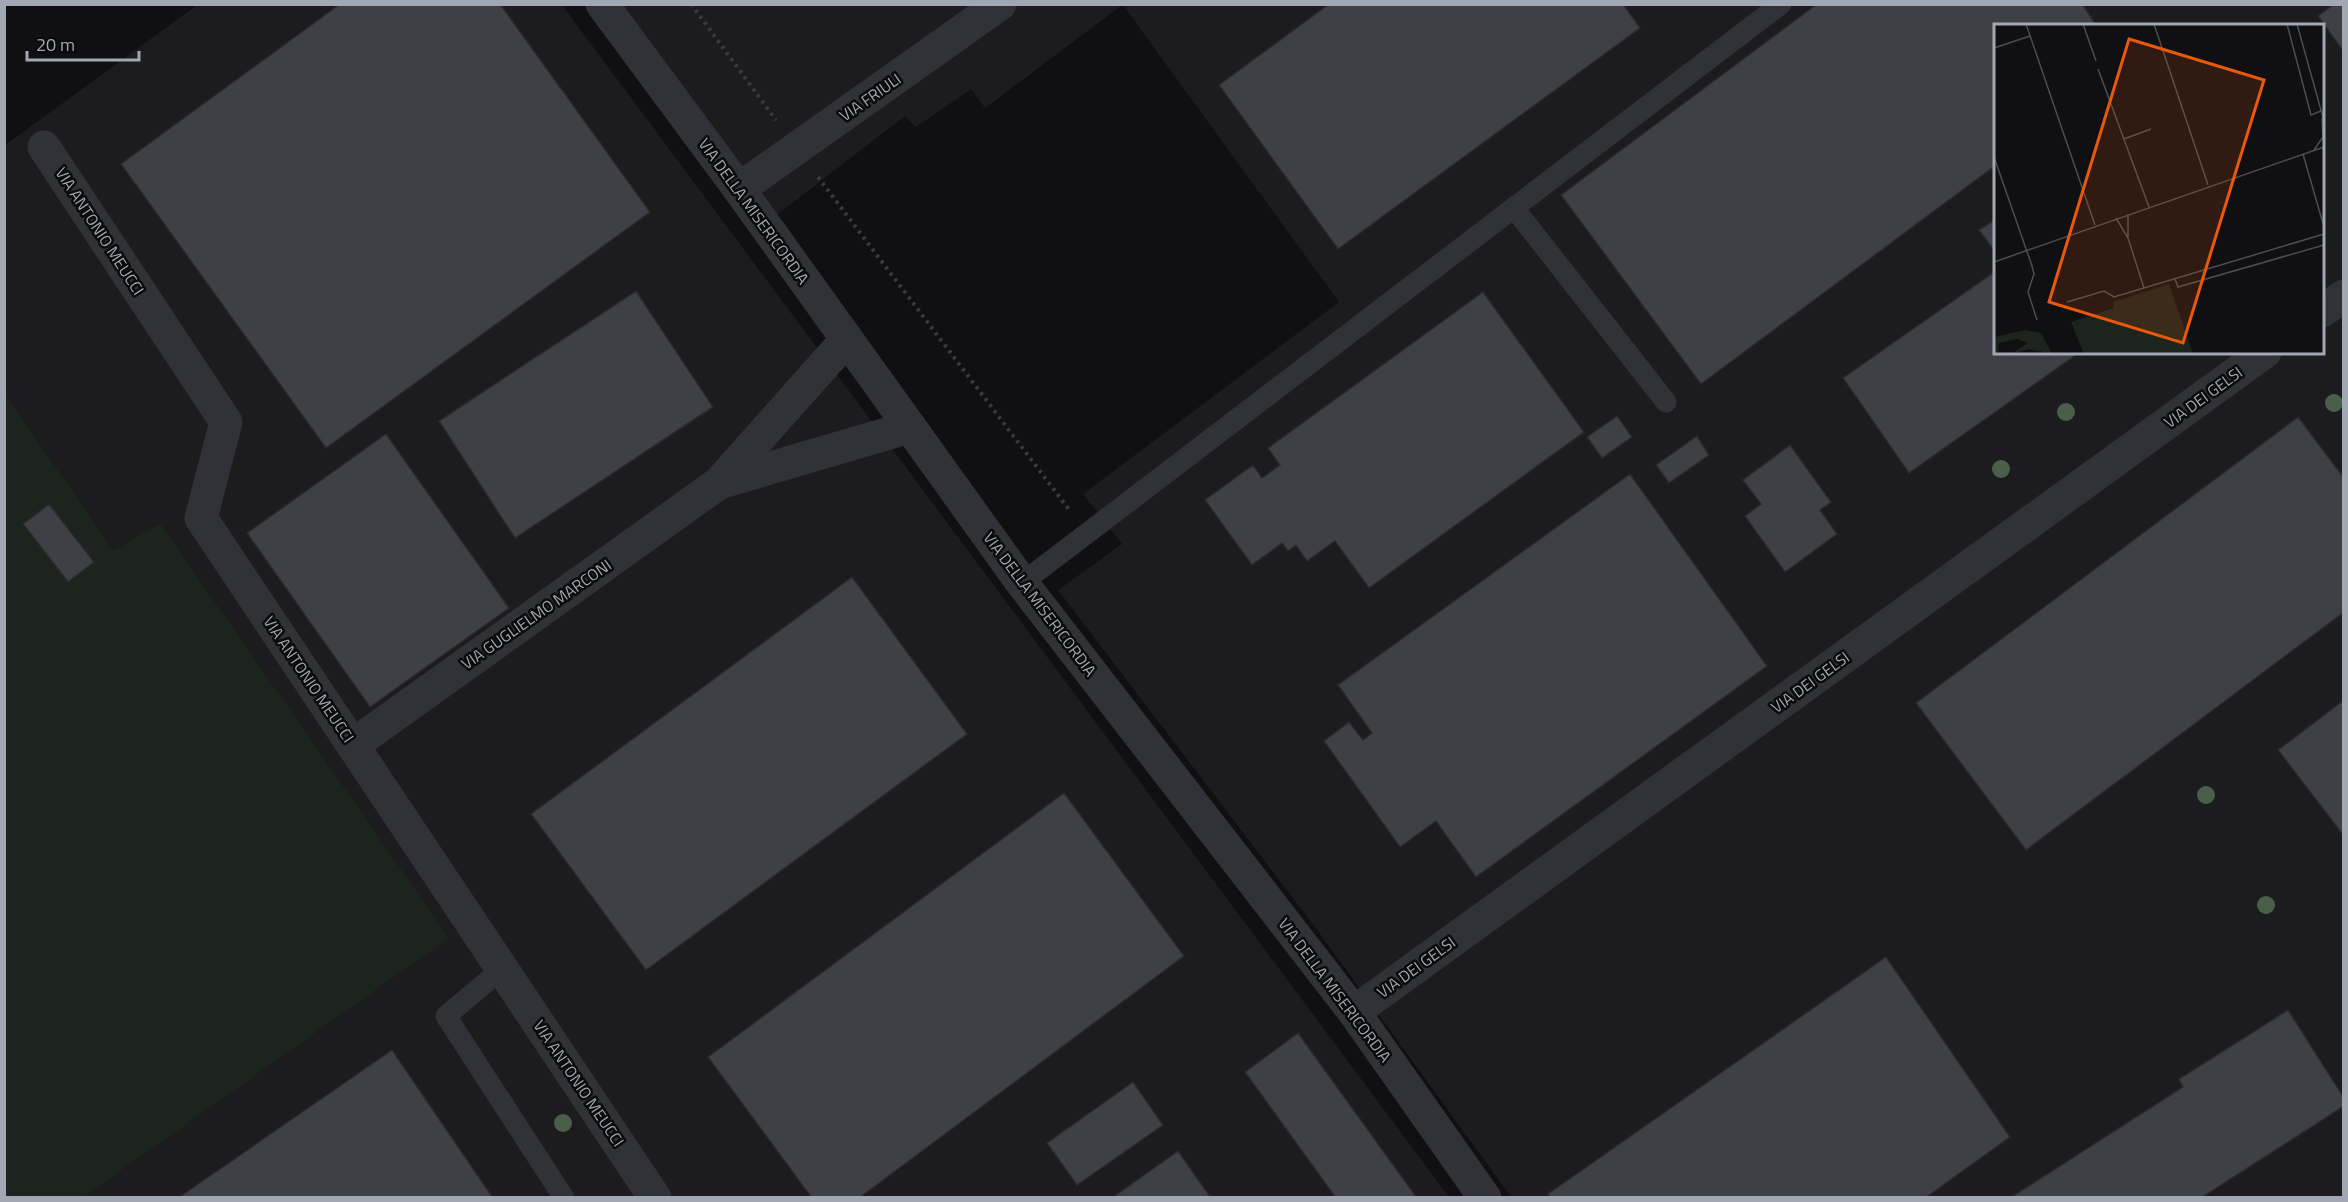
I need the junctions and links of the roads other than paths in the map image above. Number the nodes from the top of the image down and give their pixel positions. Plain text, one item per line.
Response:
1 (602, 4) edge
2 (1000, 4) edge
3 (1781, 4) edge
4 (44, 147) dead end
5 (739, 189) junction
6 (1514, 208) junction
7 (2343, 296) edge
8 (2324, 310) edge
9 (847, 339) junction
10 (2262, 354) edge
11 (1666, 402) dead end
12 (910, 427) junction
13 (719, 483) junction
14 (1022, 583) junction
15 (353, 745) junction
16 (502, 969) junction
17 (1354, 1012) junction
18 (564, 1197) edge
19 (655, 1197) edge
20 (1485, 1197) edge

1 - 5 street, VIA DELLA MISERICORDIA
2 - 5 street, VIA FRIULI
3 - 6 lane
4 - 15 street, VIA ANTONIO MEUCCI
5 - 9 street, VIA DELLA MISERICORDIA
6 - 11 lane
6 - 14 lane
7 - 8 street
9 - 12 street, VIA DELLA MISERICORDIA
9 - 13 street, VIA GUGLIELMO MARCONI
10 - 17 street, VIA DEI GELSI
12 - 13 street, VIA GUGLIELMO MARCONI
12 - 14 street, VIA DELLA MISERICORDIA
13 - 15 street, VIA GUGLIELMO MARCONI
14 - 17 street, VIA DELLA MISERICORDIA
15 - 16 street, VIA ANTONIO MEUCCI
16 - 18 lane
16 - 19 street, VIA ANTONIO MEUCCI
17 - 20 street, VIA DELLA MISERICORDIA

